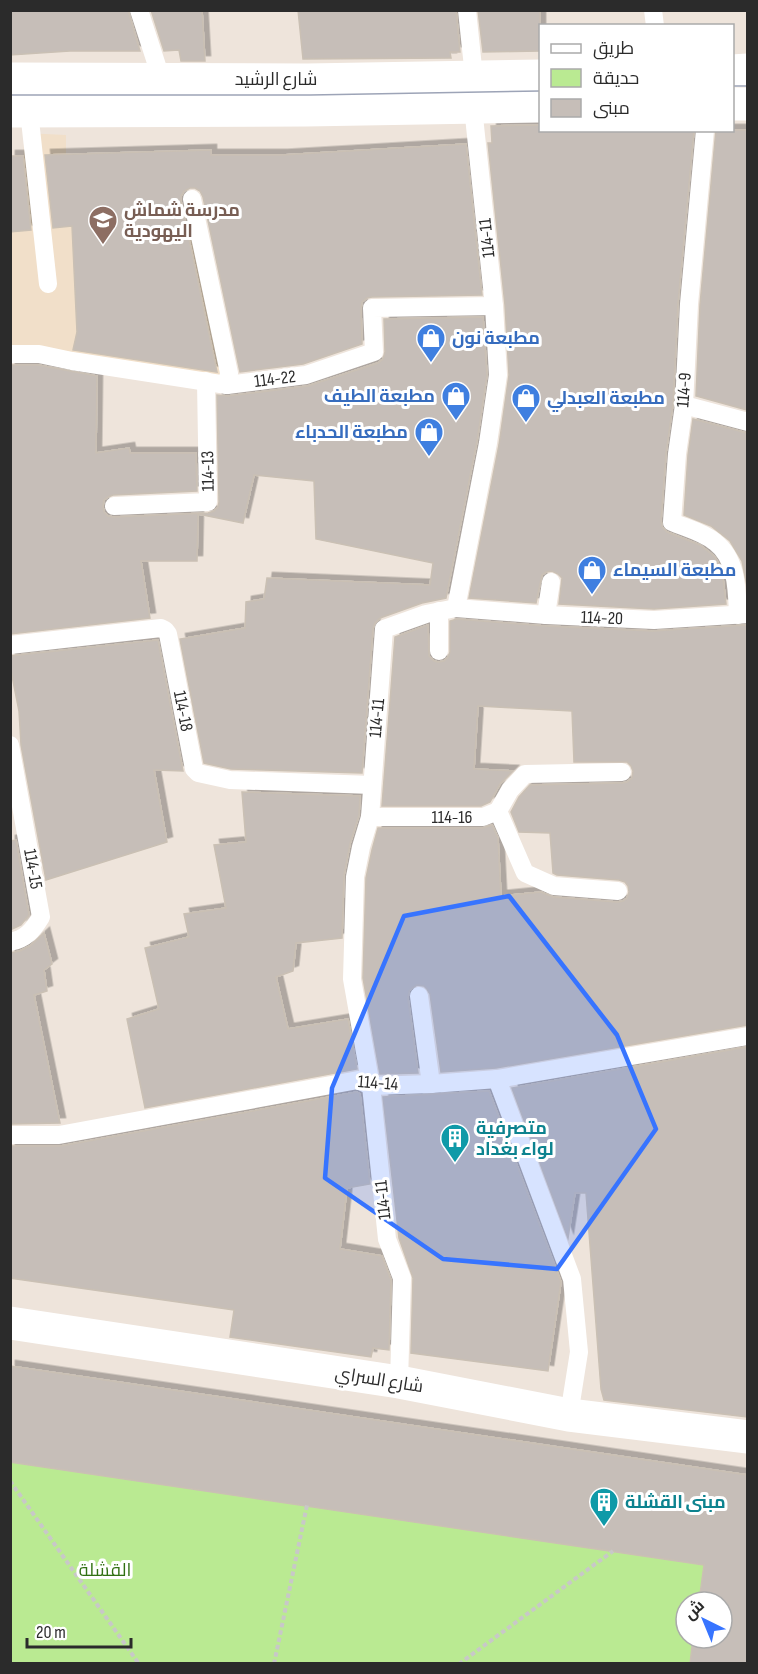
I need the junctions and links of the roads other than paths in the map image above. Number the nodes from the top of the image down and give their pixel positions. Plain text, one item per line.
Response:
1 (139, 10) edge
2 (467, 10) edge
3 (539, 76) edge
4 (160, 78) junction
5 (10, 79) edge
6 (474, 92) junction
7 (539, 106) edge
8 (20, 111) edge
9 (705, 132) edge
10 (192, 199) dead end
11 (48, 284) dead end
12 (494, 306) junction
13 (10, 354) edge
14 (206, 381) junction
15 (227, 385) junction
16 (684, 405) junction
17 (747, 422) edge
18 (114, 506) dead end
19 (550, 582) dead end
20 (447, 610) junction
21 (546, 615) junction
22 (743, 615) edge
23 (10, 645) edge
24 (439, 651) dead end
25 (10, 745) edge
26 (622, 772) dead end
27 (372, 785) junction
28 (498, 811) junction
29 (370, 817) junction
30 (618, 891) dead end
31 (10, 942) edge
32 (419, 996) dead end
33 (747, 1036) edge
34 (497, 1079) junction
35 (431, 1084) junction
36 (372, 1086) junction
37 (10, 1135) edge
38 (10, 1323) edge
39 (399, 1382) junction
40 (569, 1416) junction
41 (747, 1437) edge

1 - 4 lane
2 - 6 lane, 114-11
3 - 6 street, شارع الرشيد
4 - 5 street, شارع الرشيد
4 - 6 street, شارع الرشيد
6 - 7 street, شارع الرشيد
6 - 8 street, شارع الرشيد
6 - 12 lane, 114-11
8 - 11 lane
9 - 16 lane, 114-9
10 - 15 lane
12 - 15 lane, 114-22
12 - 20 lane, 114-11
13 - 14 lane, 114-22
14 - 15 lane, 114-22
14 - 18 lane, 114-13
16 - 17 lane
16 - 22 lane, 114-9
19 - 21 lane
20 - 21 lane, 114-20
20 - 24 lane
20 - 27 lane, 114-11
21 - 22 lane, 114-20
23 - 27 lane, 114-18
25 - 31 lane, 114-15
26 - 28 lane, 114-16
27 - 29 lane, 114-11
28 - 29 lane, 114-16
28 - 30 lane
29 - 36 lane, 114-11
32 - 35 lane
33 - 34 lane, 114-14
34 - 35 lane, 114-14
34 - 40 lane
35 - 36 lane, 114-14
36 - 37 lane, 114-14
36 - 39 lane, 114-11
38 - 39 street, شارع السراي
39 - 40 street, شارع السراي
40 - 41 street, شارع السراي

